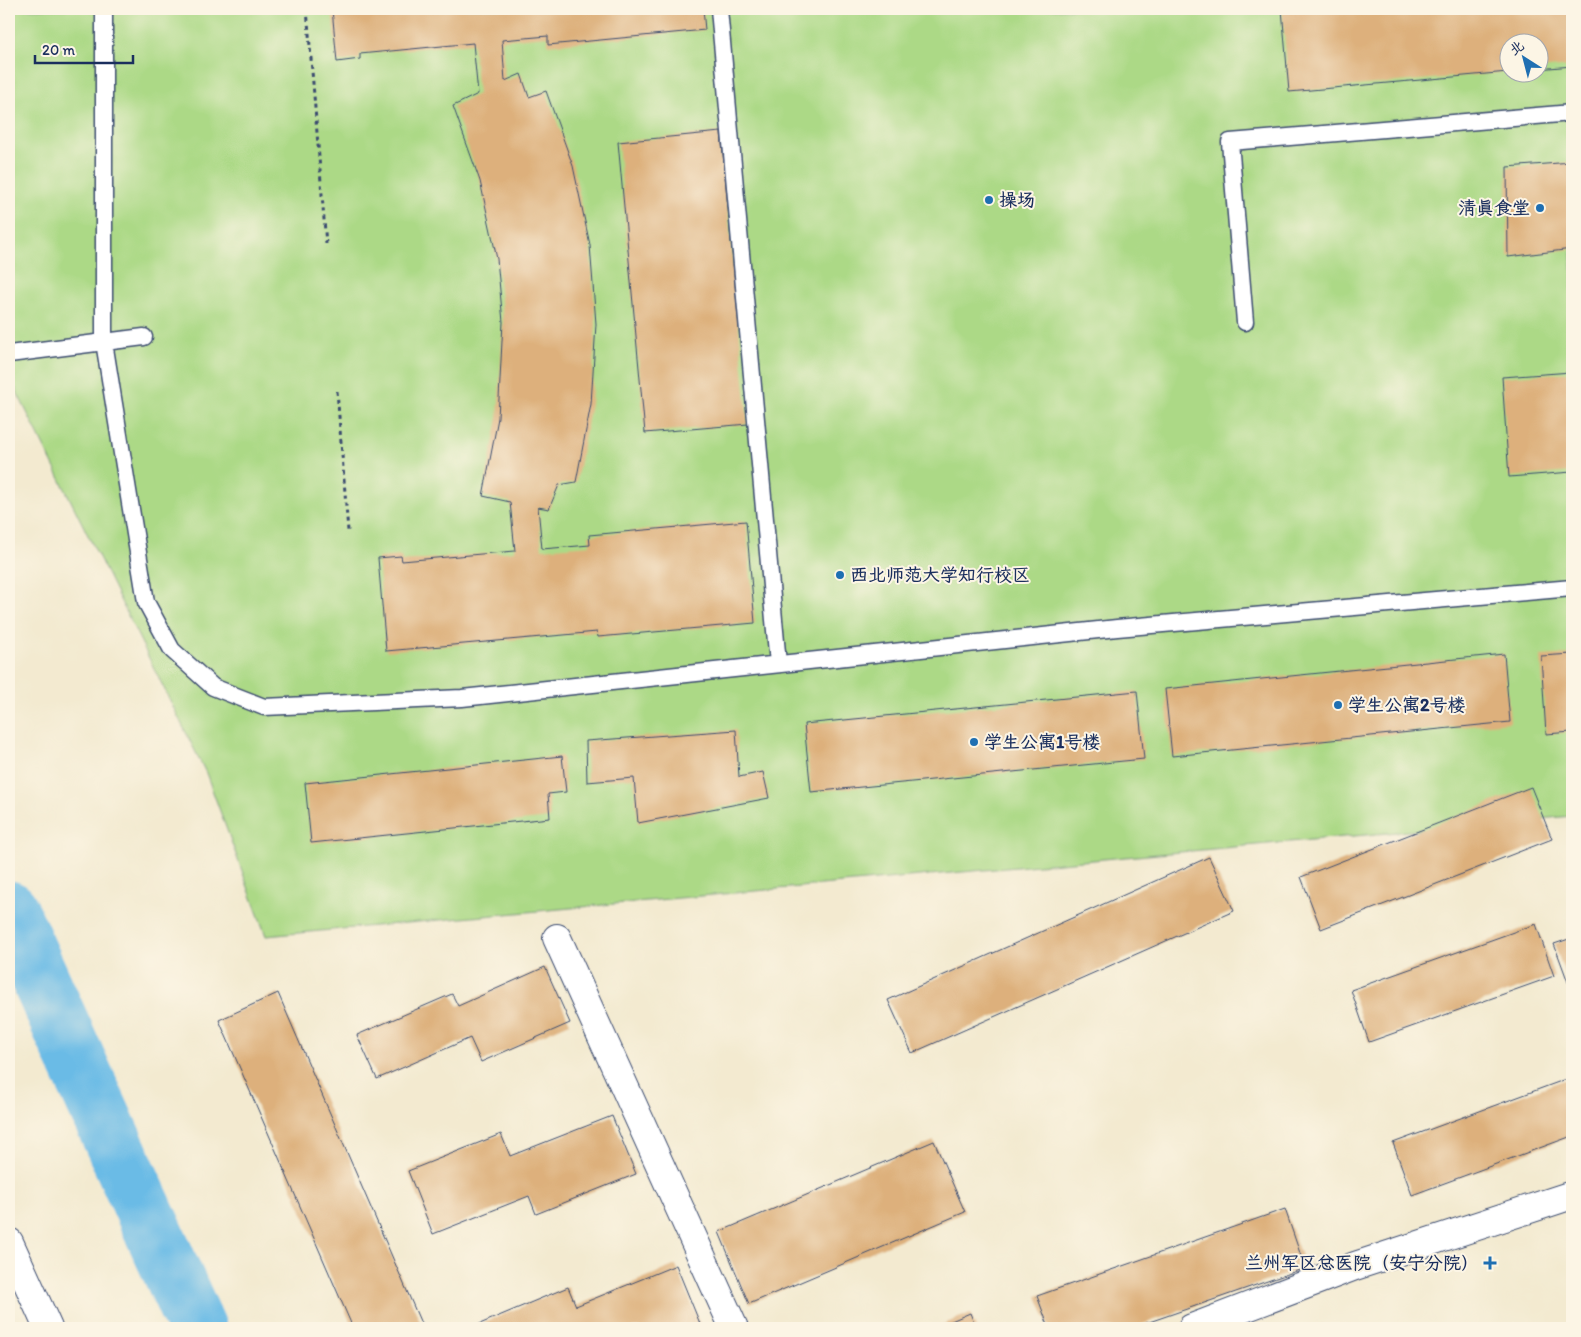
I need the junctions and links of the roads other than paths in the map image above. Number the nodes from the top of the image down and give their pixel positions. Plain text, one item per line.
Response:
1 (104, 9) edge
2 (719, 9) edge
3 (1572, 113) edge
4 (1245, 322) dead end
5 (144, 337) dead end
6 (104, 342) junction
7 (9, 354) edge
8 (1572, 588) edge
9 (778, 664) junction
10 (557, 938) dead end
11 (1572, 1194) edge
12 (9, 1242) edge
13 (48, 1328) edge
14 (734, 1328) edge
15 (1192, 1328) edge

1 - 6 lane
2 - 9 lane
3 - 4 lane
5 - 6 lane
6 - 7 lane
6 - 9 lane
8 - 9 lane
10 - 14 street
11 - 15 street
12 - 13 street

